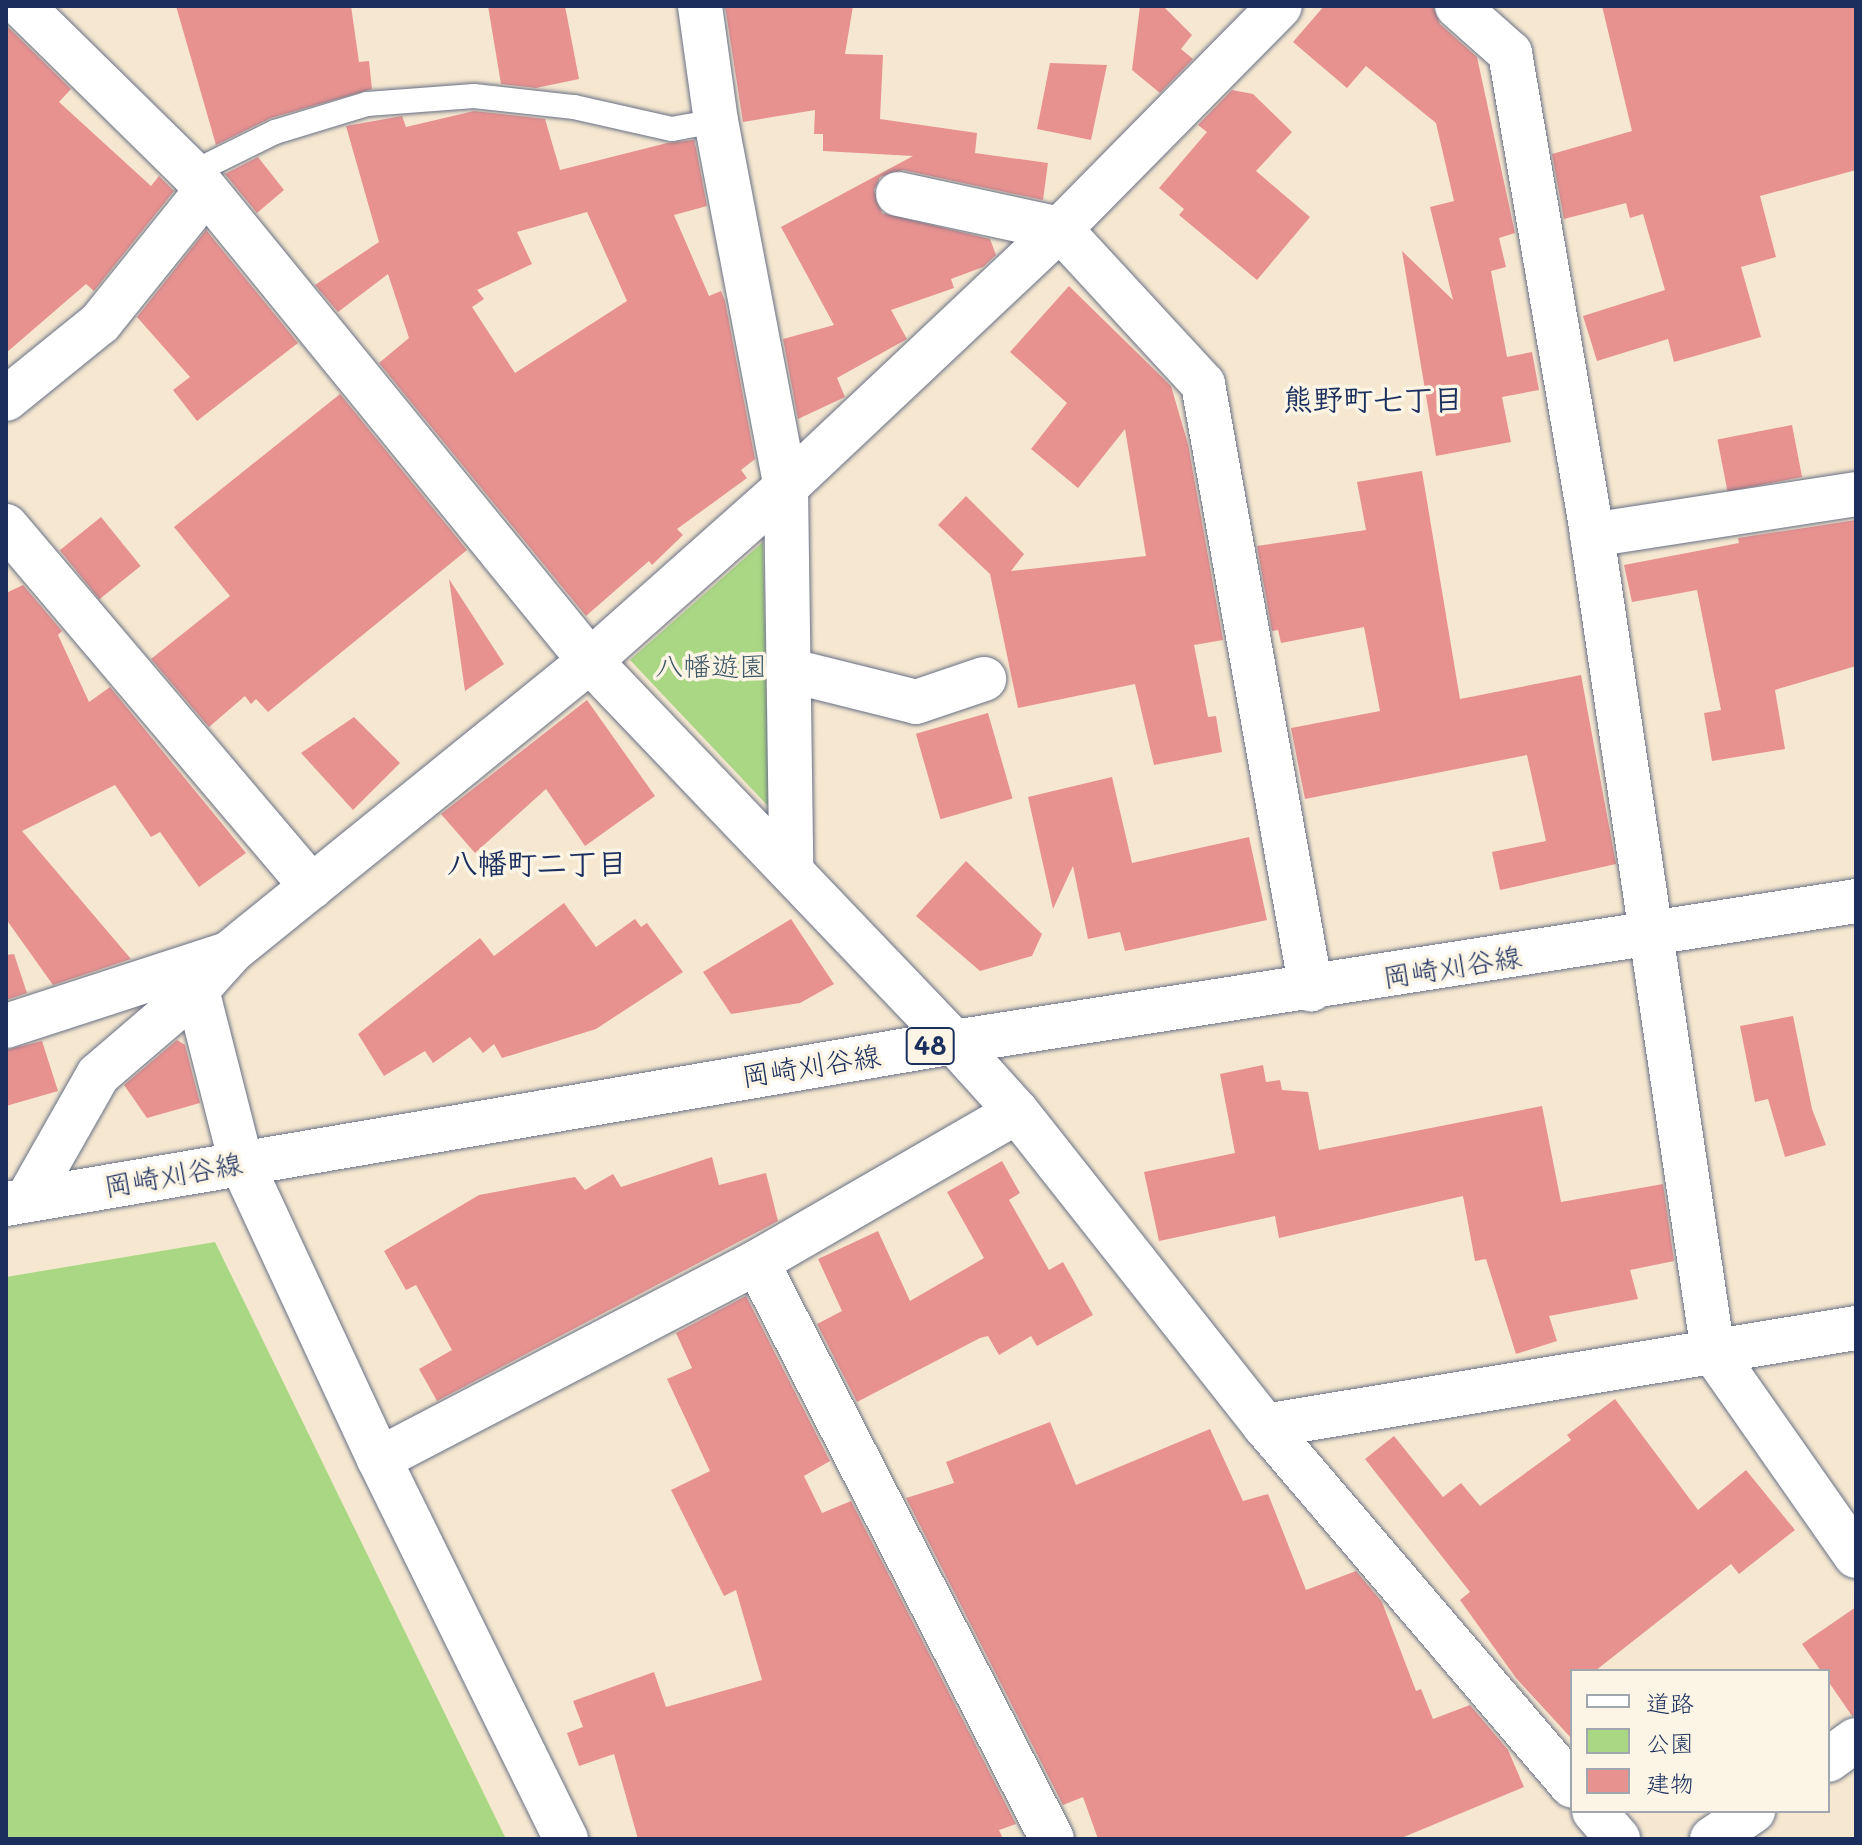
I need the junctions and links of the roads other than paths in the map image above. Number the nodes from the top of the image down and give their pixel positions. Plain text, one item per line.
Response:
1 (22, 6) edge
2 (700, 6) edge
3 (1280, 6) edge
4 (1457, 6) edge
5 (716, 121) junction
6 (199, 182) junction
7 (898, 194) dead end
8 (1060, 229) junction
9 (6, 399) edge
10 (786, 487) junction
11 (1856, 494) edge
12 (6, 526) edge
13 (1592, 535) junction
14 (590, 661) junction
15 (788, 670) junction
16 (984, 679) dead end
17 (791, 866) junction
18 (312, 887) junction
19 (1856, 901) edge
20 (1652, 935) junction
21 (230, 953) junction
22 (1311, 989) junction
23 (197, 990) junction
24 (6, 1026) edge
25 (954, 1042) junction
26 (1017, 1112) junction
27 (241, 1162) junction
28 (16, 1202) edge
29 (757, 1262) junction
30 (1856, 1328) edge
31 (1713, 1352) junction
32 (1265, 1426) junction
33 (379, 1459) junction
34 (1856, 1556) edge
35 (1856, 1740) edge
36 (1830, 1759) edge
37 (1570, 1784) edge
38 (1596, 1813) edge
39 (1750, 1813) edge
40 (566, 1839) edge
41 (1052, 1839) edge
42 (1618, 1839) edge
43 (1712, 1839) edge

1 - 6 street
2 - 5 street
3 - 8 street
4 - 13 street
5 - 6 lane
5 - 10 street
6 - 9 street
6 - 14 street
7 - 8 street
8 - 10 street
8 - 22 street
10 - 14 street
10 - 15 street
11 - 13 street
12 - 18 street
13 - 20 street
14 - 17 street
14 - 18 street
15 - 16 street
15 - 17 street
17 - 25 street
18 - 21 street
19 - 20 street, 岡崎刈谷線 / 48
20 - 22 street, 岡崎刈谷線 / 48
20 - 31 street
21 - 23 street
21 - 24 street
22 - 25 street, 岡崎刈谷線 / 48
23 - 27 street
23 - 28 street
25 - 26 street
25 - 27 street, 岡崎刈谷線 / 48
26 - 29 street
26 - 32 street
27 - 28 street, 岡崎刈谷線 / 48
27 - 33 street
29 - 33 street
29 - 41 street
30 - 31 street
31 - 32 street
31 - 34 street
32 - 37 street
33 - 40 street
35 - 36 street
38 - 42 street
39 - 43 street

